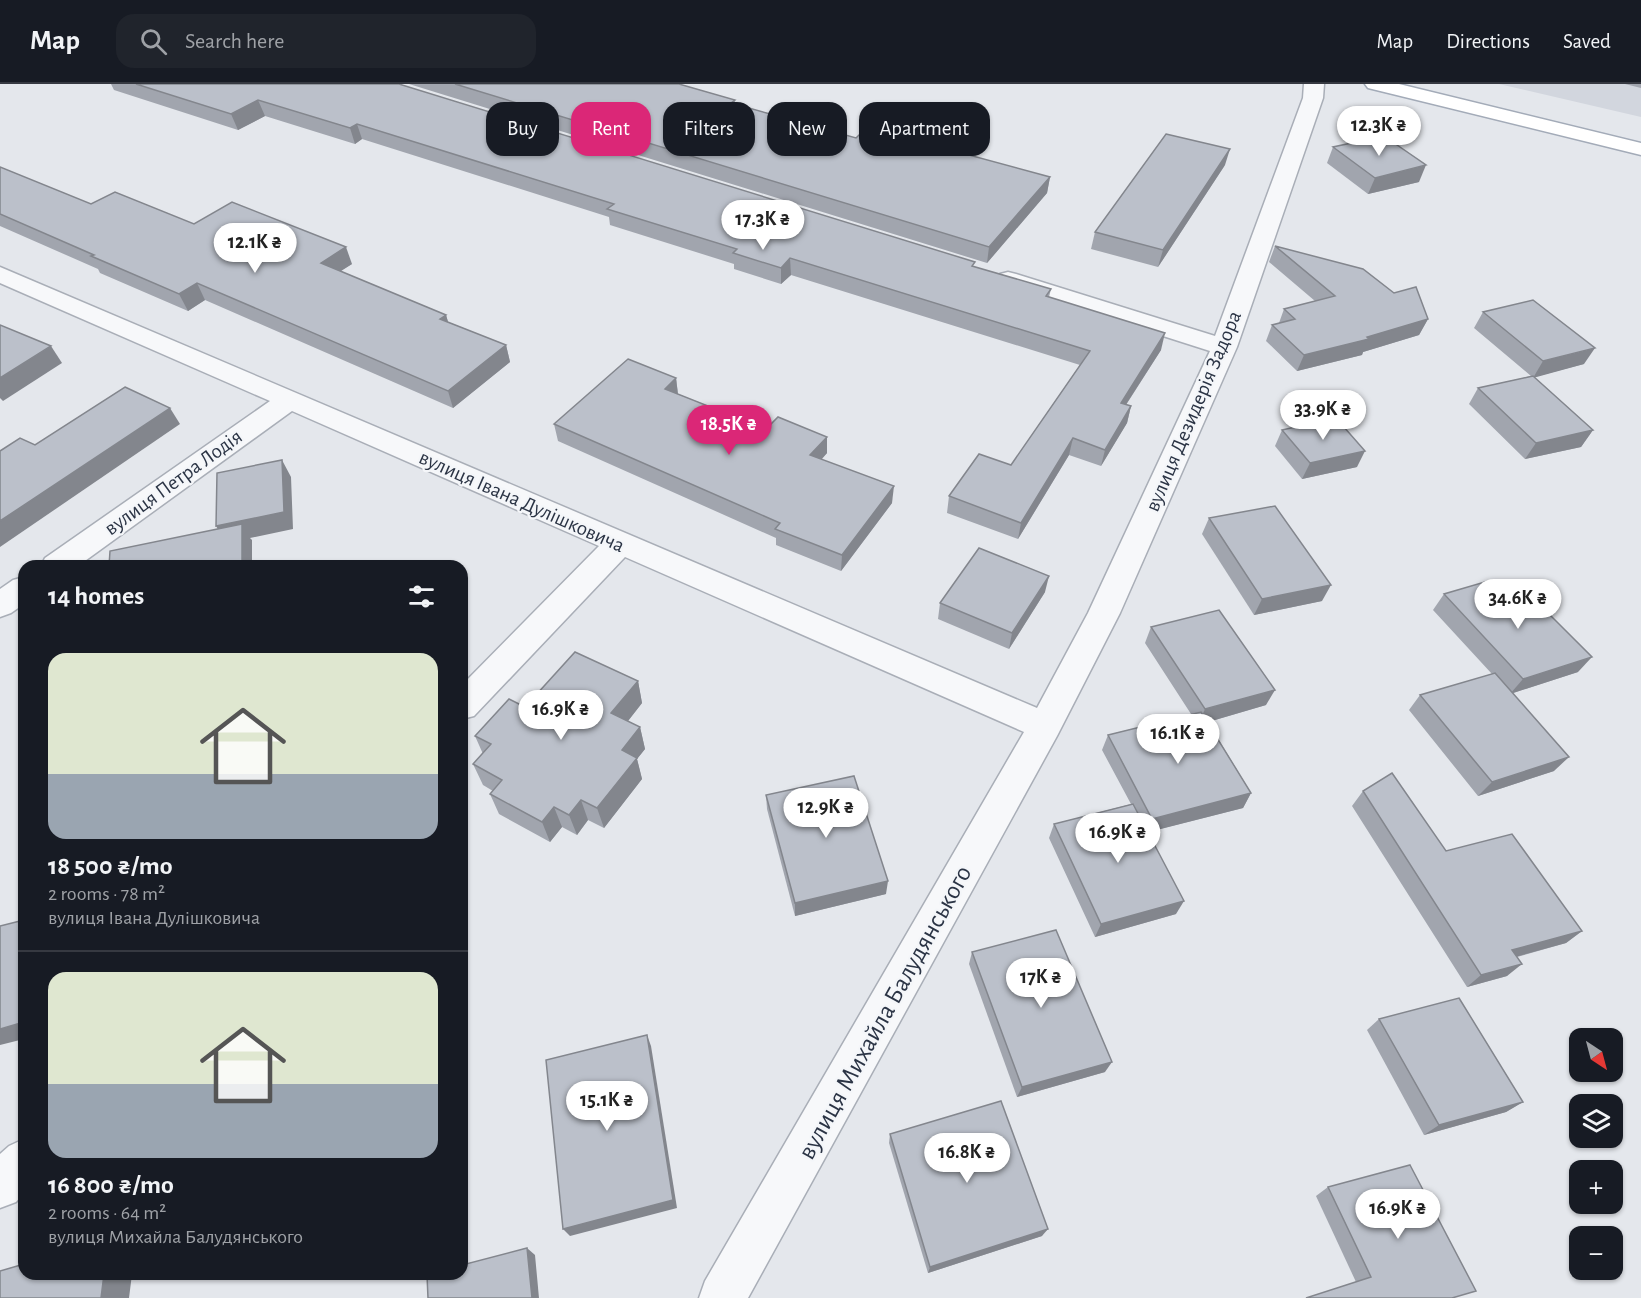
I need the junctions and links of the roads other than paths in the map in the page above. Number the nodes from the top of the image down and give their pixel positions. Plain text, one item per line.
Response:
1 (1314, 84) edge
2 (1375, 84) edge
3 (1641, 149) edge
4 (984, 272) edge
5 (8, 285) edge
6 (1224, 347) junction
7 (290, 399) junction
8 (619, 544) junction
9 (64, 560) edge
10 (18, 592) edge
11 (0, 605) edge
12 (468, 700) edge
13 (1045, 726) junction
14 (18, 1167) edge
15 (0, 1186) edge
16 (722, 1298) edge

1 - 6 street, вулиця Дезидерія Задора
2 - 3 main road
4 - 6 street
5 - 7 street, вулиця Івана Дулішковича
6 - 13 street, вулиця Дезидерія Задора
7 - 8 street, вулиця Івана Дулішковича
7 - 9 street, вулиця Петра Лодія
8 - 12 street
8 - 13 street, вулиця Івана Дулішковича
10 - 11 street
13 - 16 street, вулиця Михайла Балудянського
14 - 15 street

